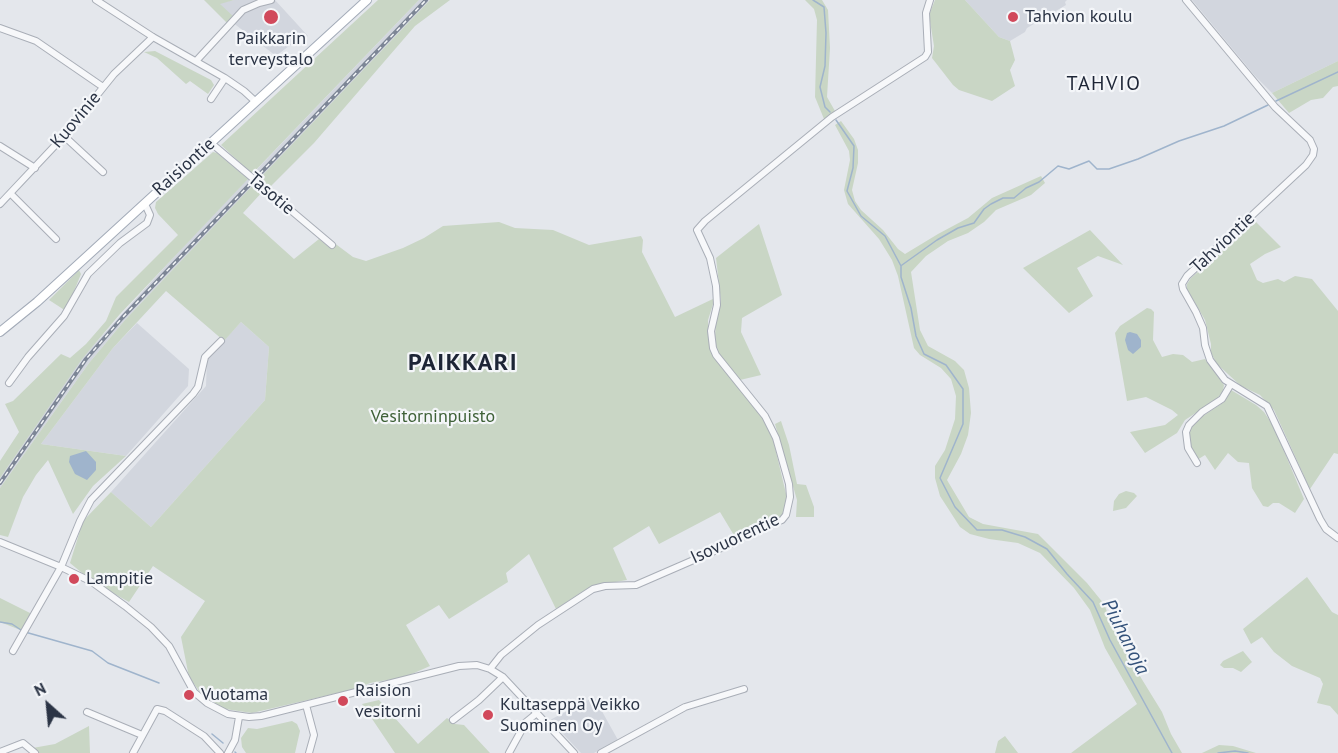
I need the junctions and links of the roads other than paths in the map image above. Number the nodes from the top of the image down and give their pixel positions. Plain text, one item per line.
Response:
1 (96, 0) edge
2 (271, 0) edge
3 (367, 0) edge
4 (930, 0) edge
5 (1186, 0) edge
6 (0, 28) edge
7 (153, 37) junction
8 (197, 60) junction
9 (225, 78) junction
10 (103, 87) junction
11 (211, 99) dead end
12 (256, 102) junction
13 (64, 136) junction
14 (211, 143) junction
15 (0, 146) edge
16 (35, 168) junction
17 (103, 172) dead end
18 (11, 194) junction
19 (0, 204) edge
20 (144, 204) junction
21 (56, 239) dead end
22 (332, 245) dead end
23 (0, 332) edge
24 (221, 341) dead end
25 (9, 383) dead end
26 (1231, 384) junction
27 (1197, 463) dead end
28 (1338, 538) edge
29 (0, 542) edge
30 (61, 567) junction
31 (13, 651) dead end
32 (490, 669) junction
33 (503, 677) junction
34 (744, 689) dead end
35 (306, 705) junction
36 (87, 712) dead end
37 (537, 713) junction
38 (239, 717) junction
39 (453, 720) dead end
40 (142, 735) junction
41 (0, 752) edge
42 (35, 753) edge
43 (133, 753) edge
44 (220, 753) edge
45 (228, 753) edge
46 (309, 753) edge
47 (509, 753) edge
48 (574, 753) edge
49 (601, 753) edge

1 - 7 street
2 - 8 street
3 - 12 main road, Raisiontie
4 - 32 street, Isovuorentie
5 - 26 street, Tahviontie
6 - 10 street
7 - 8 street
7 - 10 street, Kuovinie
8 - 9 street
9 - 11 street
9 - 12 street
10 - 13 street, Kuovinie
12 - 14 main road, Raisiontie
13 - 16 street, Kuovinie
13 - 17 street
14 - 20 main road, Raisiontie
14 - 22 street, Tasotie
15 - 16 street
16 - 18 street, Kuovinie
18 - 19 street, Kuovinie
18 - 21 street
20 - 23 main road, Raisiontie
20 - 25 street
24 - 30 street
26 - 27 street
26 - 28 street, Tahviontie
29 - 30 street
30 - 31 street
30 - 38 street
32 - 33 street
32 - 35 street
33 - 37 street
33 - 39 street
34 - 49 street
35 - 38 street
35 - 46 street
36 - 40 street
37 - 47 street
37 - 48 street
38 - 45 street
40 - 43 street
40 - 44 street
41 - 42 street

